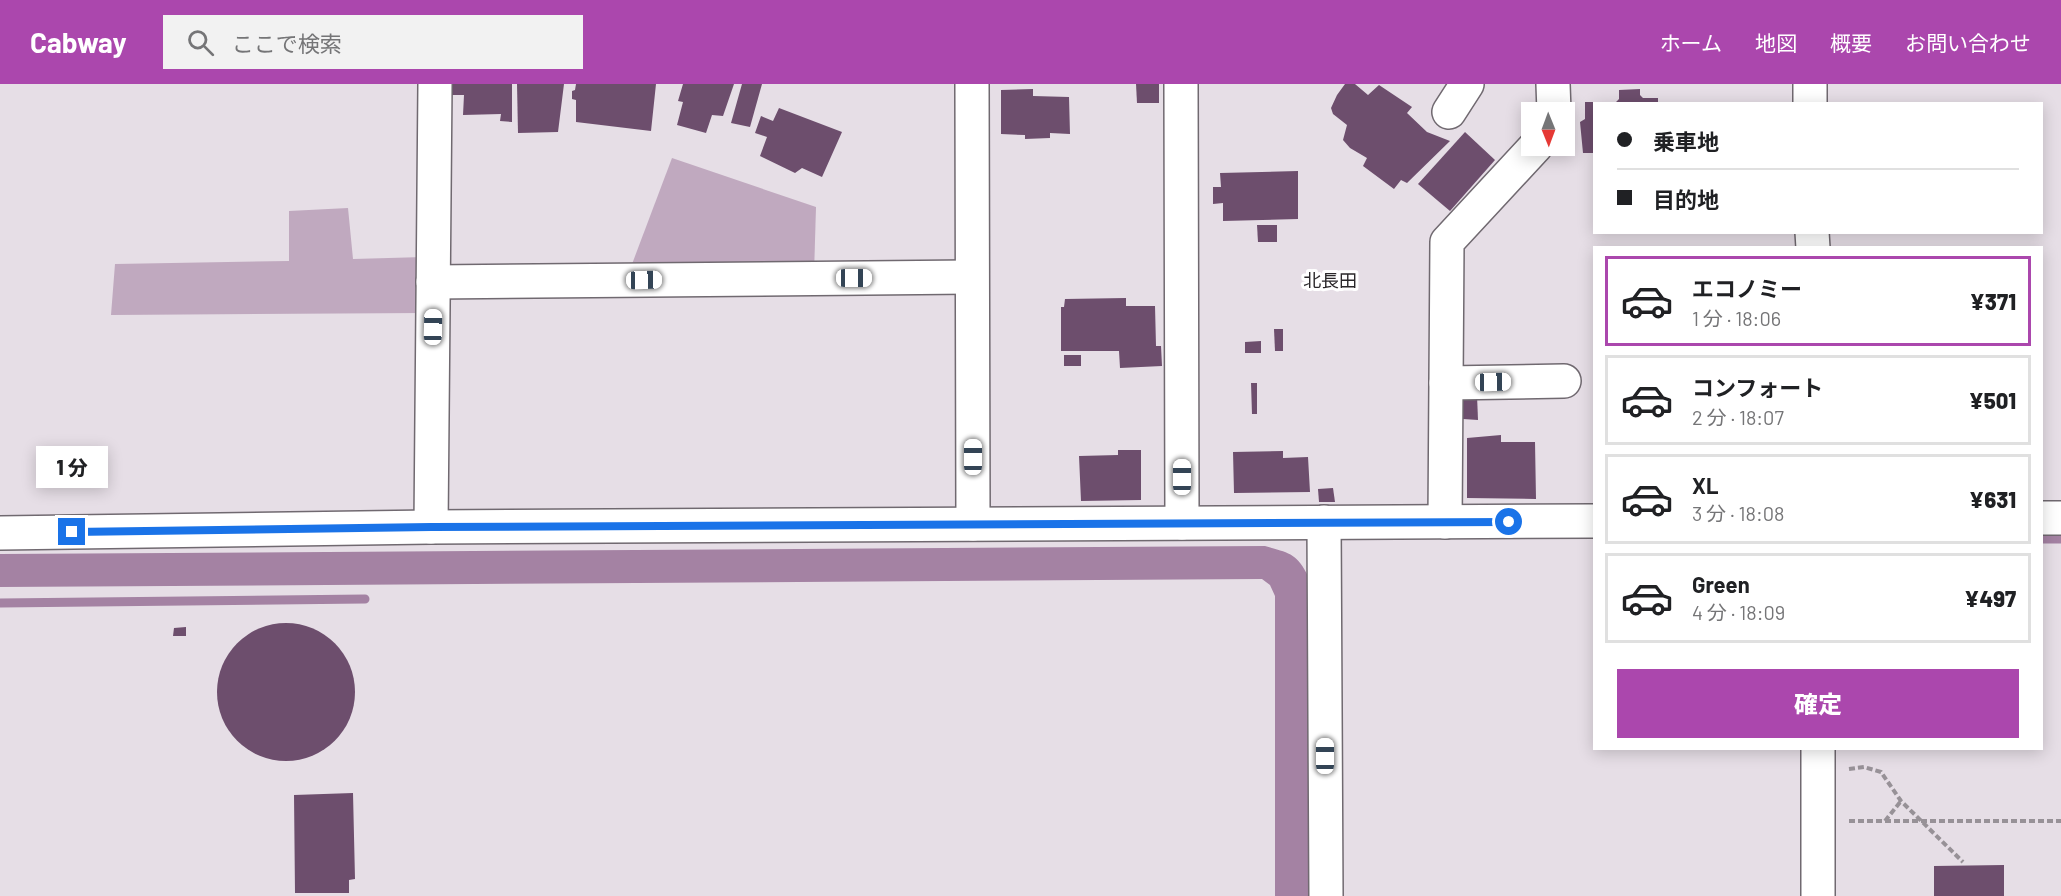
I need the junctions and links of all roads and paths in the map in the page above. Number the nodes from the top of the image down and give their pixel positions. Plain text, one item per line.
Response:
1 (435, 84) edge
2 (972, 84) edge
3 (1181, 84) edge
4 (1467, 84) edge
5 (1553, 84) edge
6 (1810, 84) edge
7 (1554, 102) edge
8 (1810, 102) edge
9 (1449, 112) dead end
10 (1527, 156) edge
11 (971, 277) junction
12 (433, 282) junction
13 (1564, 381) dead end
14 (1446, 383) junction
15 (2043, 518) edge
16 (2061, 518) edge
17 (1593, 521) edge
18 (1324, 522) junction
19 (1445, 522) junction
20 (1182, 523) junction
21 (973, 524) junction
22 (431, 527) junction
23 (0, 533) edge
24 (1818, 750) edge
25 (1901, 801) junction
26 (1818, 806) junction
27 (1886, 821) junction
28 (1921, 821) junction
29 (2061, 821) edge
30 (1963, 862) dead end
31 (1326, 896) edge
32 (1818, 896) edge

1 - 12 street
2 - 11 street
3 - 20 street
4 - 9 street
5 - 7 street
6 - 8 street
10 - 14 street
11 - 12 street
11 - 21 street
12 - 22 street
13 - 14 street
14 - 19 street
15 - 16 street
17 - 19 street
18 - 19 street
18 - 20 street
18 - 31 street
20 - 21 street
21 - 22 street
22 - 23 street
24 - 26 street
25 - 26 path
25 - 27 path
25 - 28 path
26 - 27 path
26 - 32 street
27 - 28 path
28 - 29 path
28 - 30 path

